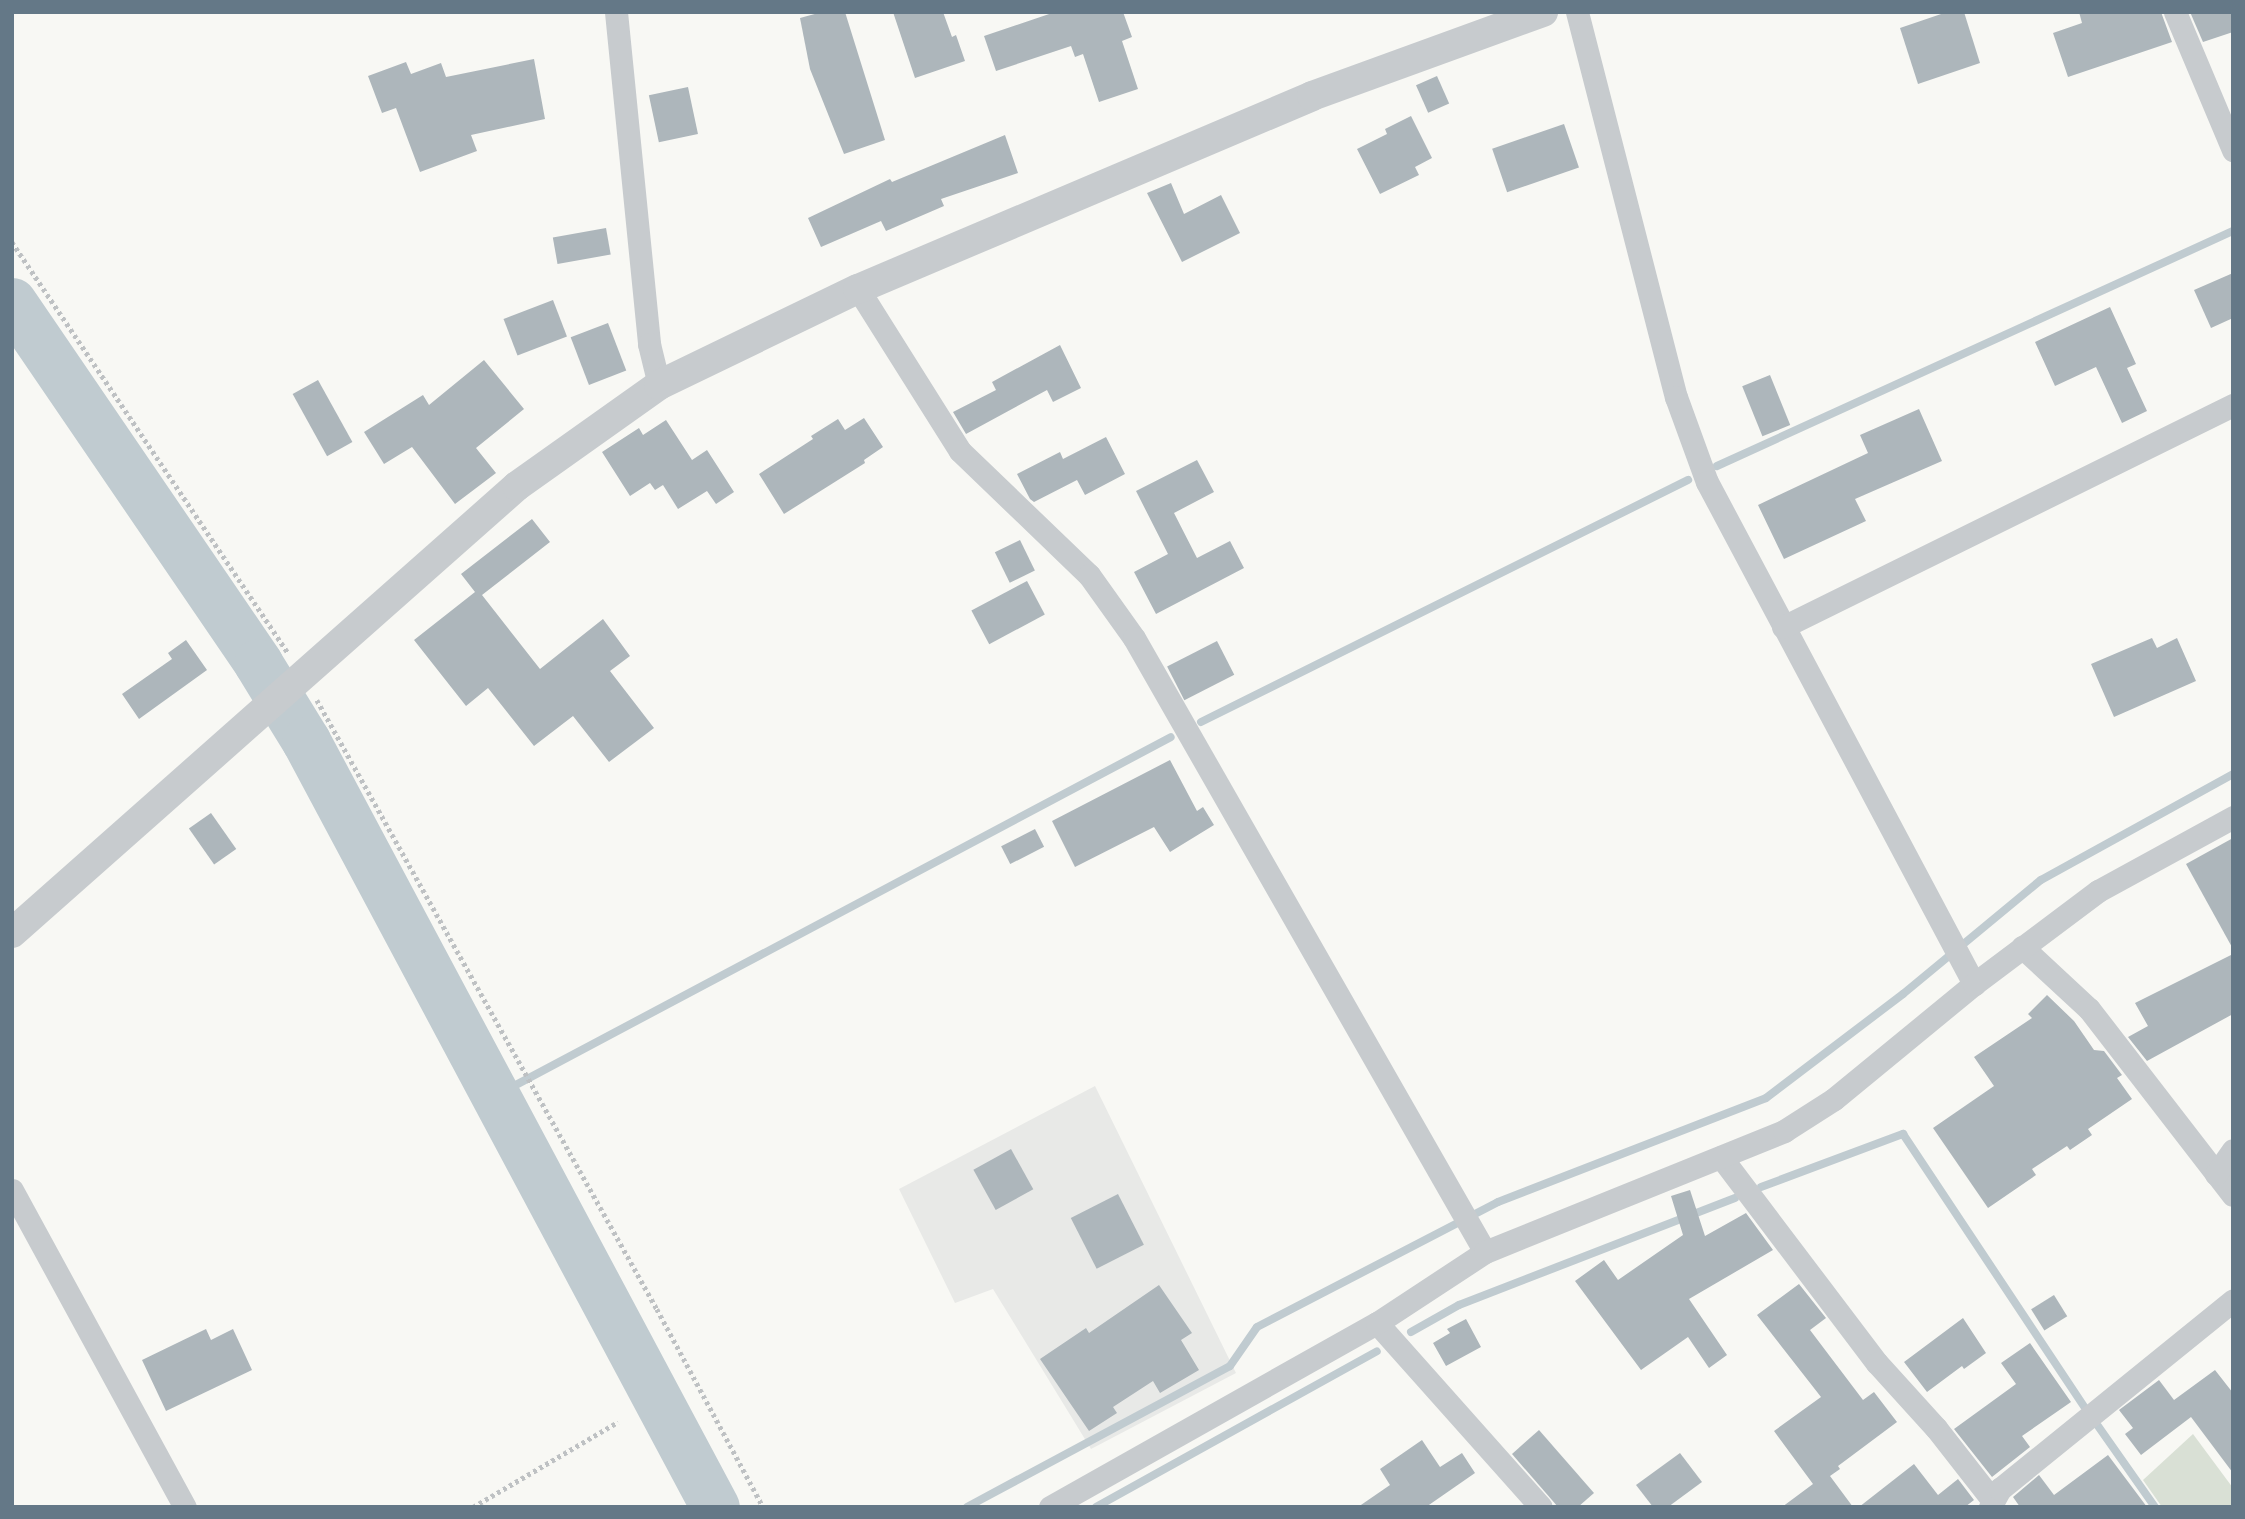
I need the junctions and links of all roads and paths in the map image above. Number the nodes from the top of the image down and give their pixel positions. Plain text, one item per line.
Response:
1 (616, 12) edge
2 (1544, 12) edge
3 (1577, 12) edge
4 (2175, 12) edge
5 (2233, 150) edge
6 (12, 242) edge
7 (858, 289) junction
8 (659, 385) junction
9 (2233, 405) edge
10 (1783, 627) junction
11 (303, 676) junction
12 (2233, 817) edge
13 (12, 933) edge
14 (2022, 947) junction
15 (1975, 984) junction
16 (2233, 1150) edge
17 (1721, 1157) junction
18 (2216, 1174) junction
19 (12, 1190) edge
20 (2233, 1195) edge
21 (1485, 1252) junction
22 (2233, 1300) edge
23 (1377, 1323) junction
24 (618, 1422) dead end
25 (1992, 1504) edge
26 (185, 1507) edge
27 (473, 1507) edge
28 (763, 1507) edge
29 (1050, 1507) edge
30 (1541, 1507) edge

1 - 8 street
2 - 7 street
3 - 10 street
4 - 5 street
6 - 11 path
7 - 8 street
7 - 21 street
8 - 11 street
9 - 10 street
10 - 15 street
11 - 13 street
11 - 28 path
12 - 14 street
14 - 15 street
14 - 18 street
15 - 17 street
16 - 18 street
17 - 21 street
17 - 25 street
18 - 20 street
19 - 26 street
21 - 23 street
22 - 25 street
23 - 29 street
23 - 30 street
24 - 27 path

